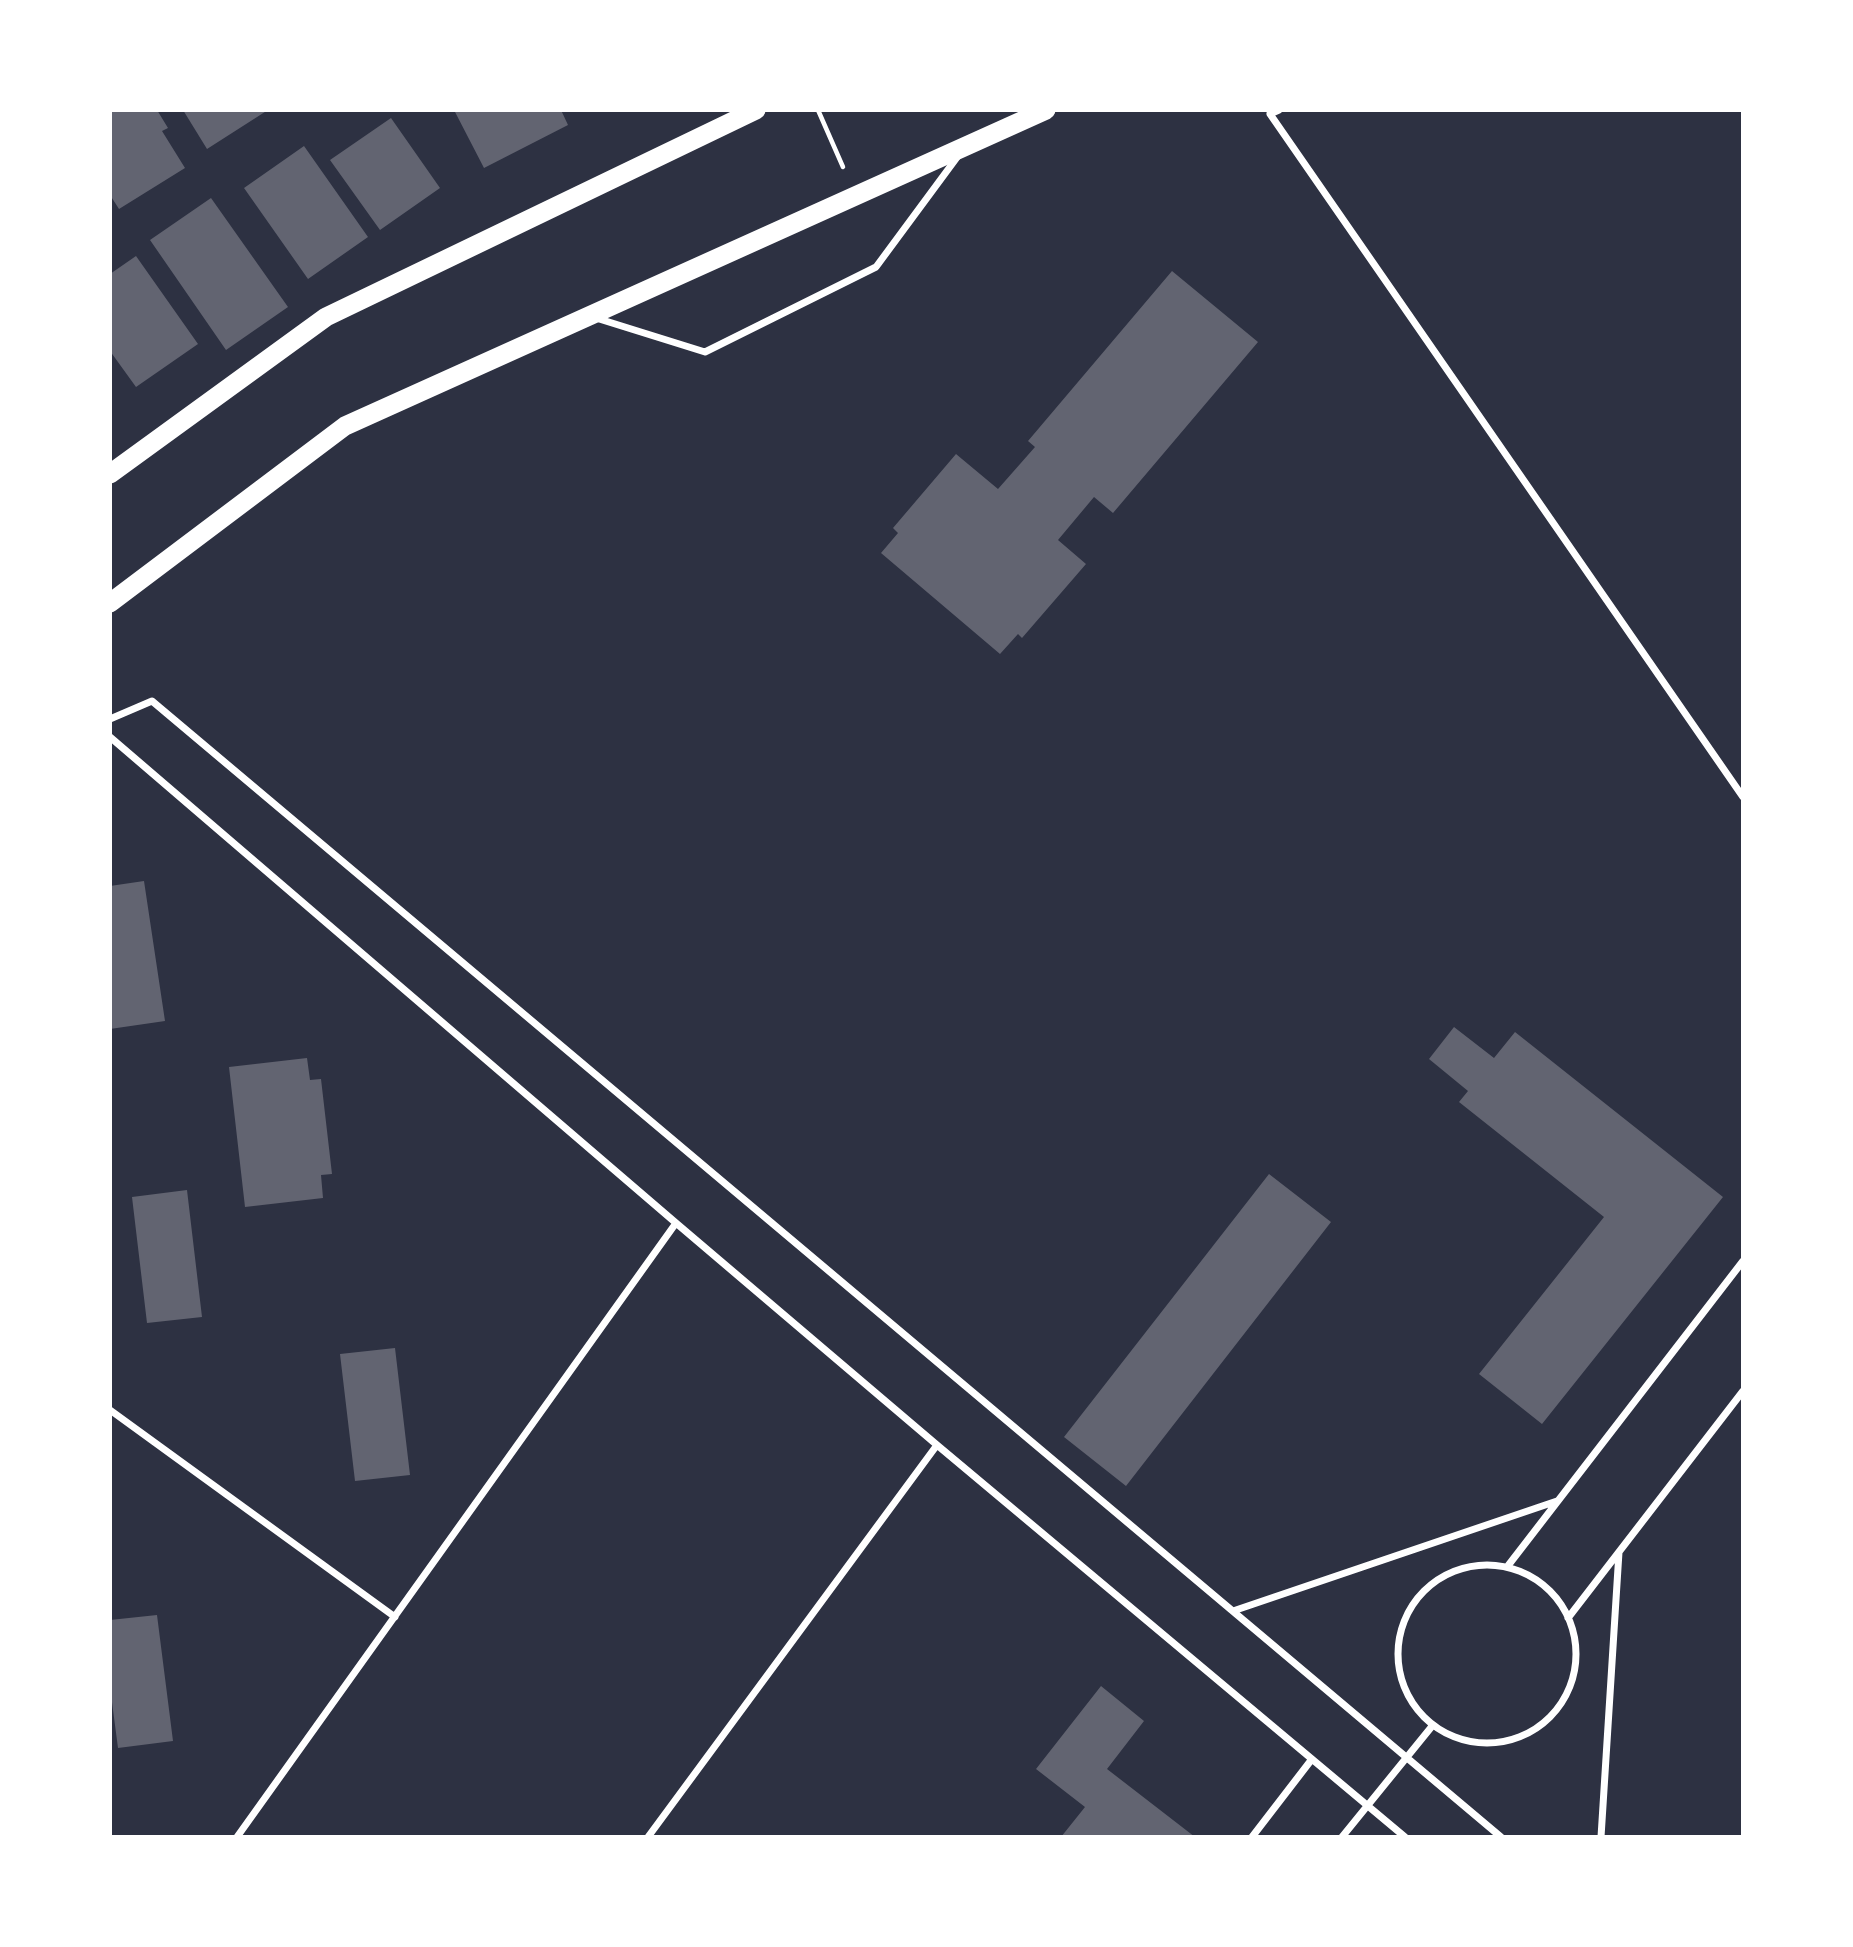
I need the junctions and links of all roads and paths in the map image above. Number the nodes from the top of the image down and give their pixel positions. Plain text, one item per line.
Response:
1 (756, 110) edge
2 (1046, 110) edge
3 (1279, 110) edge
4 (966, 146) junction
5 (588, 316) junction
6 (110, 474) edge
7 (110, 603) edge
8 (110, 719) edge
9 (110, 737) edge
10 (1743, 797) edge
11 (676, 1223) junction
12 (1743, 1261) edge
13 (1743, 1391) edge
14 (110, 1410) edge
15 (937, 1445) junction
16 (1559, 1500) junction
17 (1619, 1552) junction
18 (1507, 1567) junction
19 (1233, 1611) junction
20 (395, 1617) junction
21 (1568, 1618) junction
22 (1433, 1725) junction
23 (1406, 1757) junction
24 (1312, 1759) junction
25 (1367, 1805) junction
26 (237, 1837) edge
27 (648, 1837) edge
28 (1252, 1837) edge
29 (1342, 1837) edge
30 (1405, 1837) edge
31 (1501, 1837) edge
32 (1601, 1837) edge

1 - 6 highway
2 - 4 highway
3 - 10 street
4 - 5 highway
4 - 5 street
5 - 7 highway
8 - 19 street
9 - 11 street
11 - 15 street
11 - 20 street
12 - 16 street
13 - 17 street
14 - 20 street
15 - 24 street
15 - 27 street
16 - 18 street
16 - 19 street
17 - 21 street
17 - 32 street
18 - 21 street
18 - 22 street
19 - 23 street
20 - 26 street
21 - 22 street
22 - 23 street
23 - 25 street
23 - 31 street
24 - 25 street
24 - 28 street
25 - 29 street
25 - 30 street

